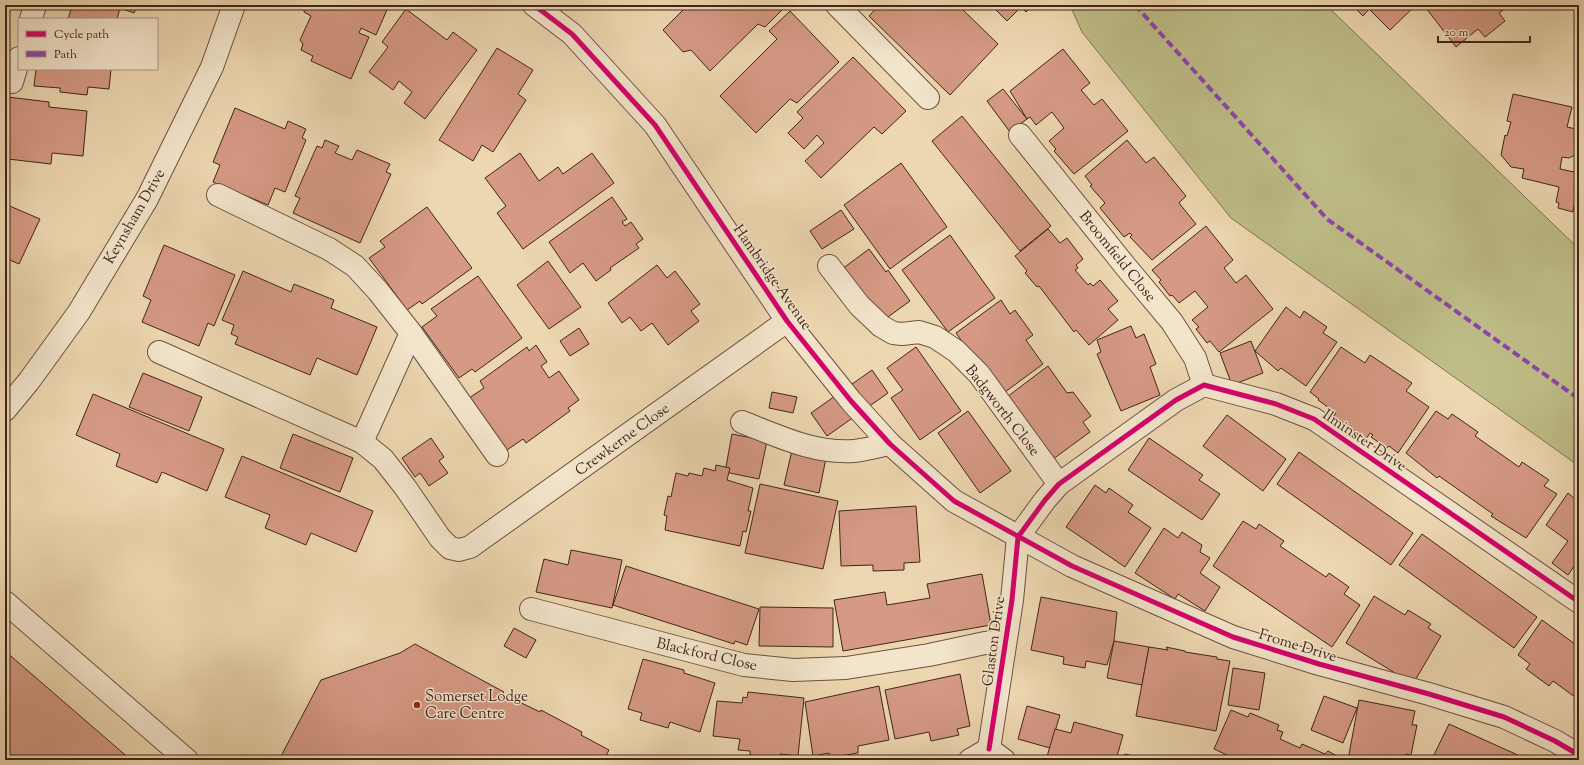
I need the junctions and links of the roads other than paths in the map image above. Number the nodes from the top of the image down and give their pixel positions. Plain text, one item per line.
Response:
1 (35, 5) edge
2 (234, 5) edge
3 (534, 5) edge
4 (838, 5) edge
5 (31, 18) edge
6 (18, 61) edge
7 (12, 82) dead end
8 (928, 98) dead end
9 (1020, 134) dead end
10 (218, 195) dead end
11 (829, 266) dead end
12 (787, 321) junction
13 (411, 333) junction
14 (159, 352) dead end
15 (1204, 385) junction
16 (5, 410) edge
17 (742, 422) dead end
18 (362, 442) junction
19 (890, 444) junction
20 (497, 455) dead end
21 (1059, 484) junction
22 (1018, 537) junction
23 (5, 602) edge
24 (1579, 602) edge
25 (531, 608) dead end
26 (1005, 641) junction
27 (997, 754) edge
28 (1579, 755) edge
29 (187, 760) edge
30 (970, 760) edge

1 - 5 street
2 - 16 street, Keynsham Drive
3 - 12 street, Hambridge Avenue
4 - 8 street
6 - 7 street
9 - 15 street, Broomfield Close
10 - 13 street
11 - 21 street, Badgworth Close
12 - 18 street, Crewkerne Close
12 - 19 street, Hambridge Avenue
13 - 18 street
13 - 20 street
14 - 18 street
15 - 21 street
15 - 24 street, Ilminster Drive
17 - 19 street
19 - 22 street, Hambridge Avenue
21 - 22 street
22 - 26 street, Glaston Drive
22 - 28 street, Frome Drive
23 - 29 street
25 - 26 street, Blackford Close
26 - 27 street, Glaston Drive
27 - 30 street, Glaston Drive

